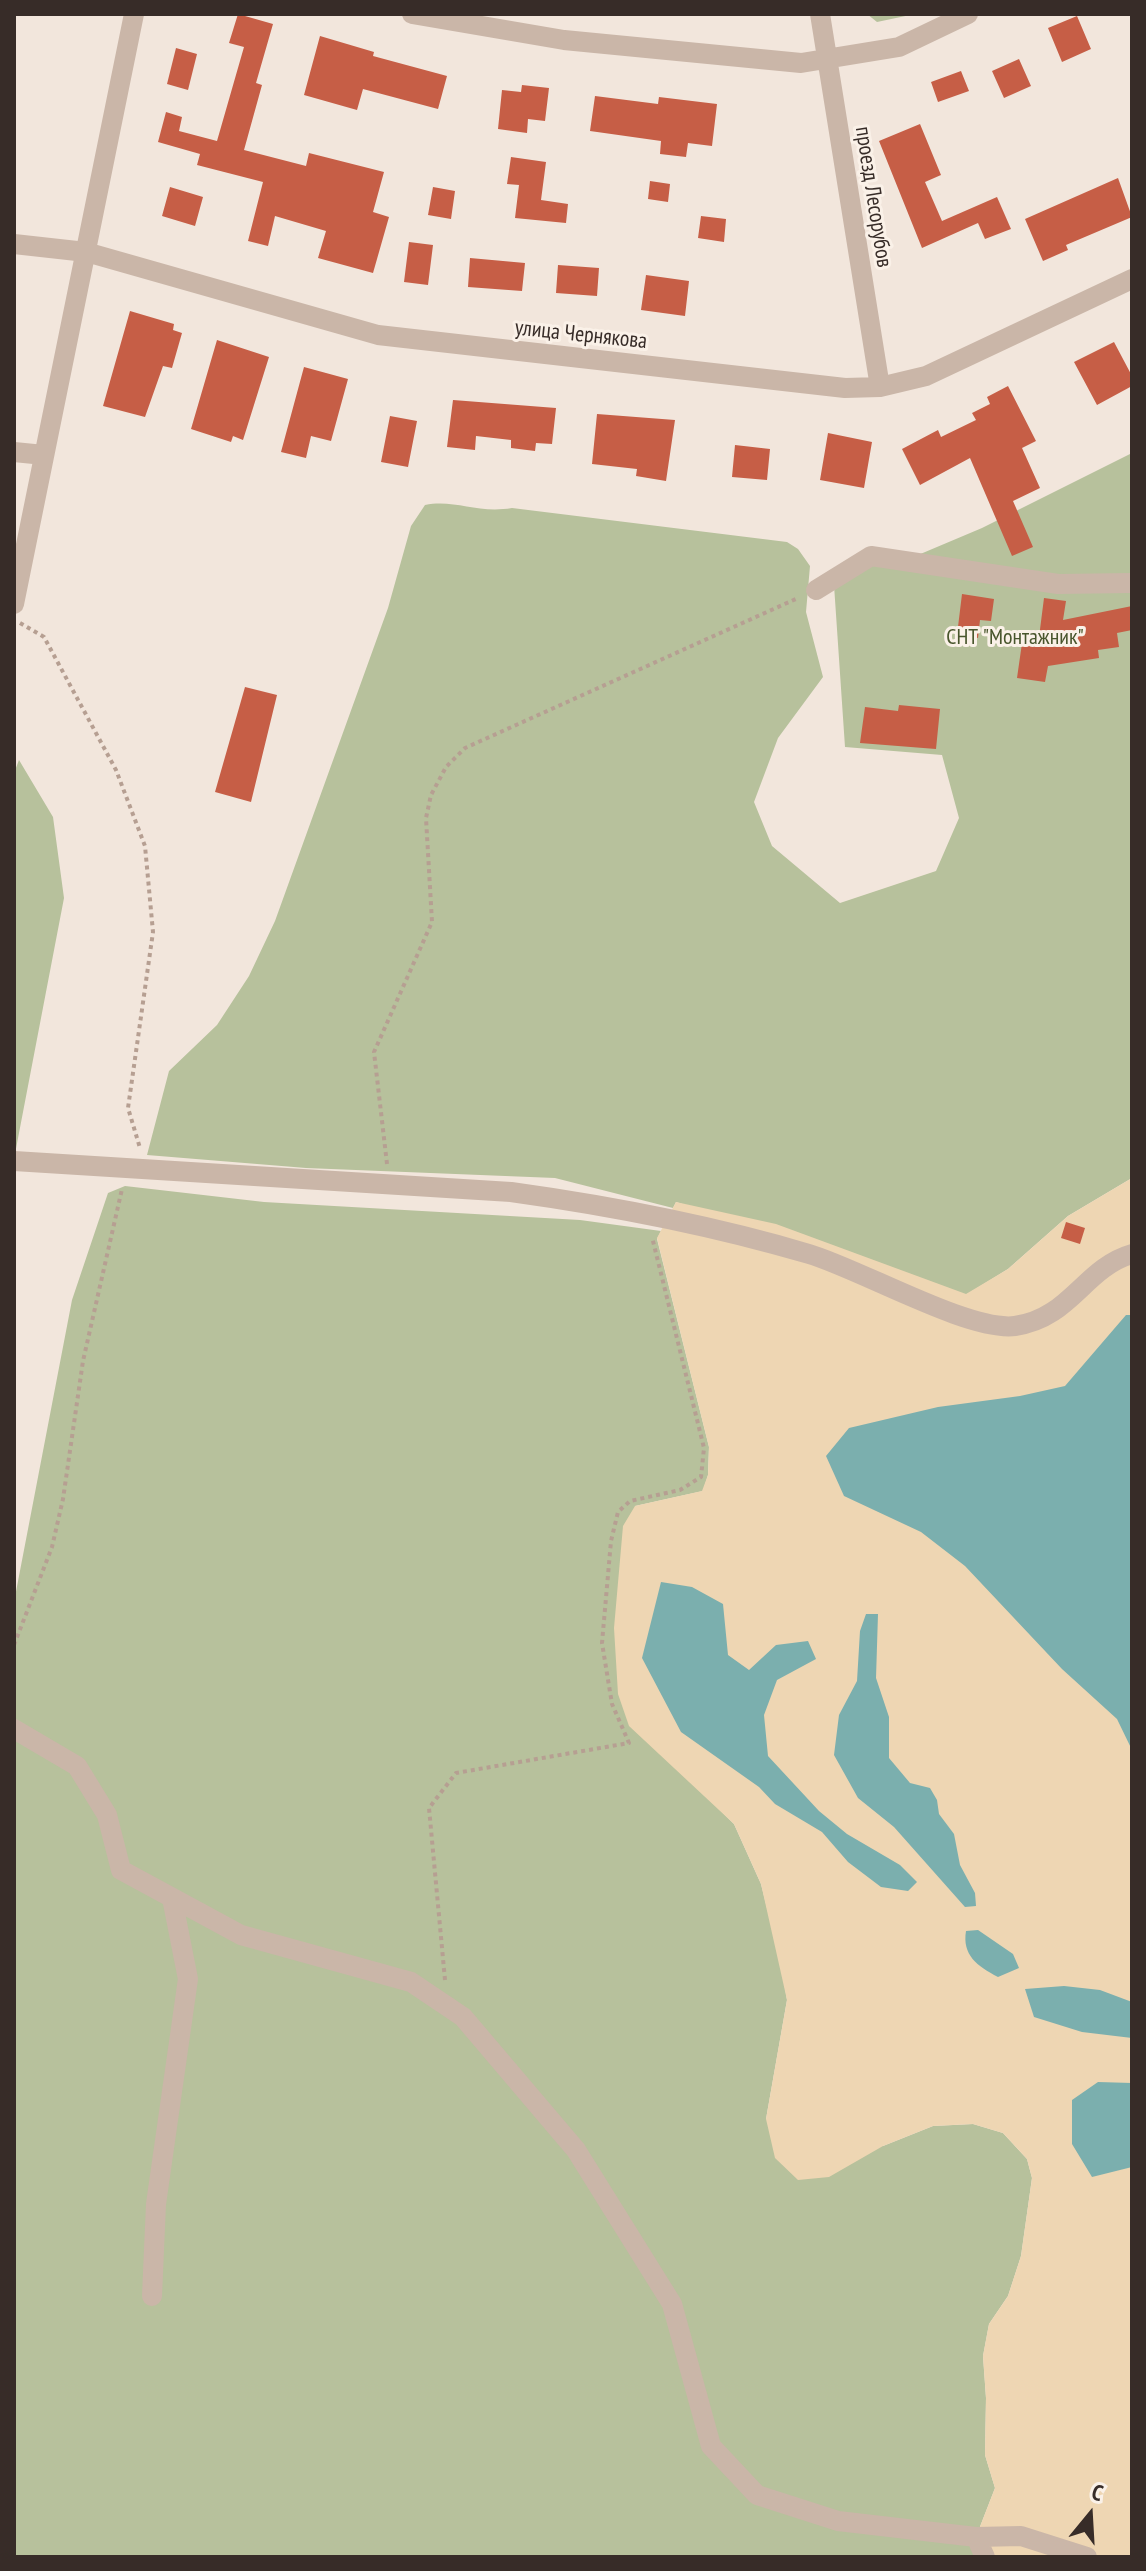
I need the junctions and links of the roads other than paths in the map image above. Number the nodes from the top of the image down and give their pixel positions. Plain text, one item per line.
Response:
1 (134, 14) edge
2 (412, 14) edge
3 (820, 14) edge
4 (968, 14) edge
5 (827, 61) junction
6 (14, 244) edge
7 (86, 252) junction
8 (1132, 279) edge
9 (880, 387) junction
10 (14, 452) edge
11 (44, 455) junction
12 (1132, 583) edge
13 (816, 590) road end
14 (14, 604) edge
15 (14, 1161) edge
16 (1132, 1254) edge
17 (14, 1729) edge
18 (172, 1898) junction
19 (152, 2296) dead end
20 (976, 2537) junction
21 (985, 2557) edge
22 (1087, 2557) edge

1 - 7 street
2 - 5 street
3 - 5 street, проезд Лесорубов
4 - 5 street
5 - 9 street, проезд Лесорубов
6 - 7 street, улица Чернякова
7 - 9 street, улица Чернякова
7 - 11 street
8 - 9 street, улица Чернякова
10 - 11 street
11 - 14 street
12 - 13 street
15 - 16 street
17 - 18 street
18 - 19 street
18 - 20 street
20 - 21 street
20 - 22 street

